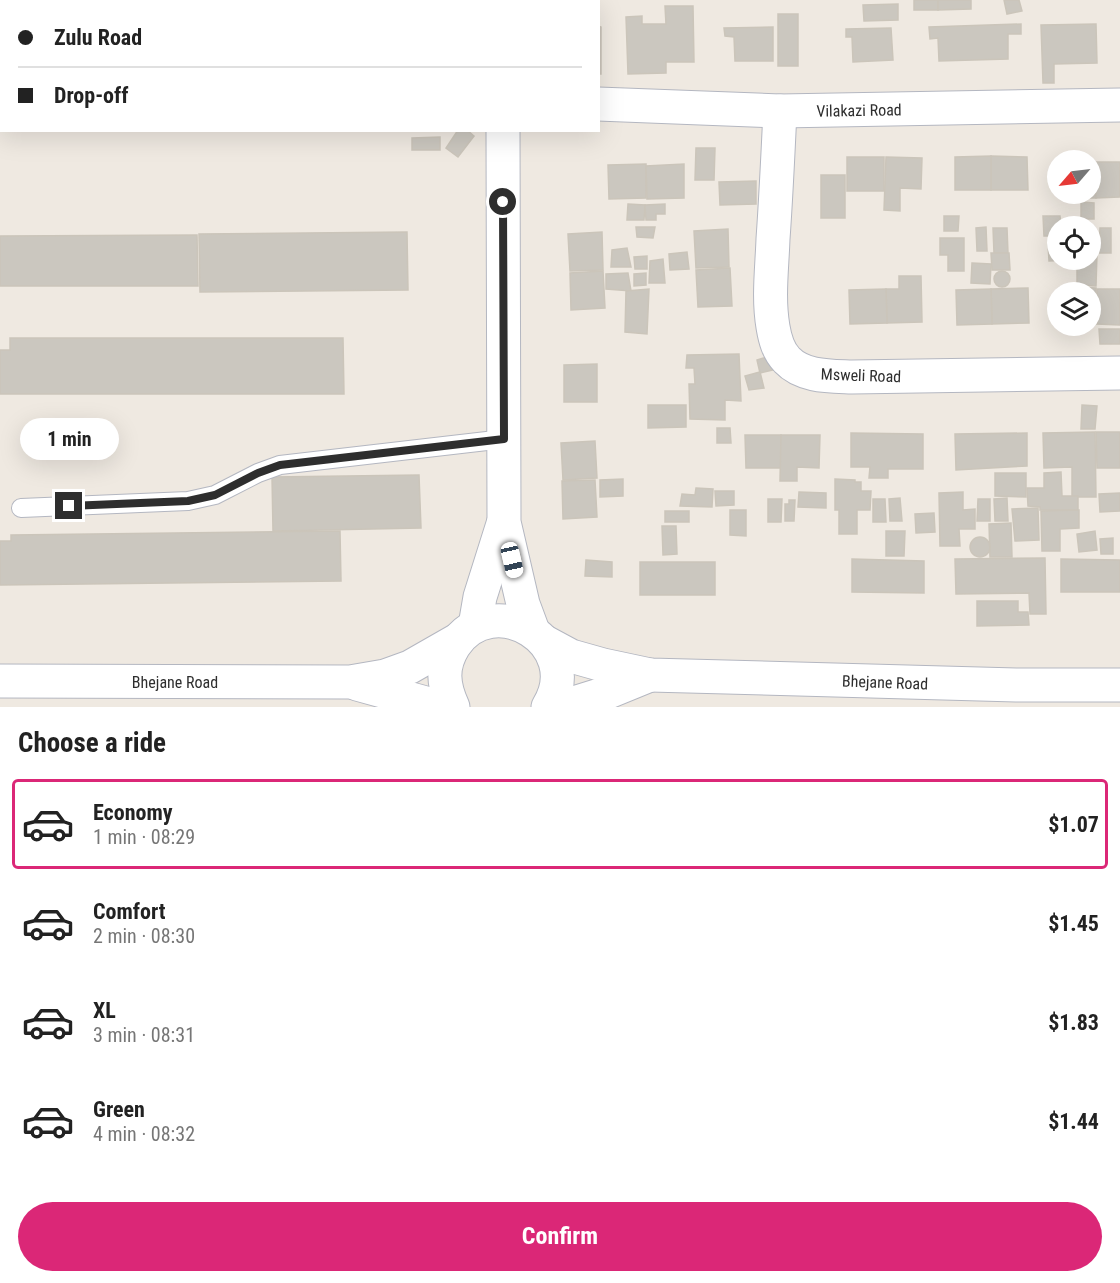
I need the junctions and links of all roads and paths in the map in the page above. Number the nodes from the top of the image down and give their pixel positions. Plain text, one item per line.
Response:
1 (600, 104) edge
2 (1120, 105) edge
3 (780, 111) junction
4 (503, 132) edge
5 (1120, 373) edge
6 (504, 439) junction
7 (21, 508) dead end
8 (504, 522) junction
9 (467, 632) junction
10 (539, 637) junction
11 (650, 675) junction
12 (0, 681) edge
13 (350, 682) junction
14 (1120, 685) edge
15 (440, 707) edge
16 (453, 707) edge
17 (548, 707) edge
18 (561, 707) edge

1 - 3 street, Vilakazi Road
2 - 3 street, Vilakazi Road
3 - 5 street, Msweli Road
4 - 6 street
6 - 7 lane
6 - 8 street
8 - 9 street
8 - 10 street
9 - 10 street, Bhejane Road
9 - 13 street, Bhejane Road
9 - 16 street
10 - 11 street, Bhejane Road
10 - 17 street
11 - 14 street, Bhejane Road
11 - 18 street, Bhejane Road
12 - 13 street, Bhejane Road
13 - 15 street, Bhejane Road

